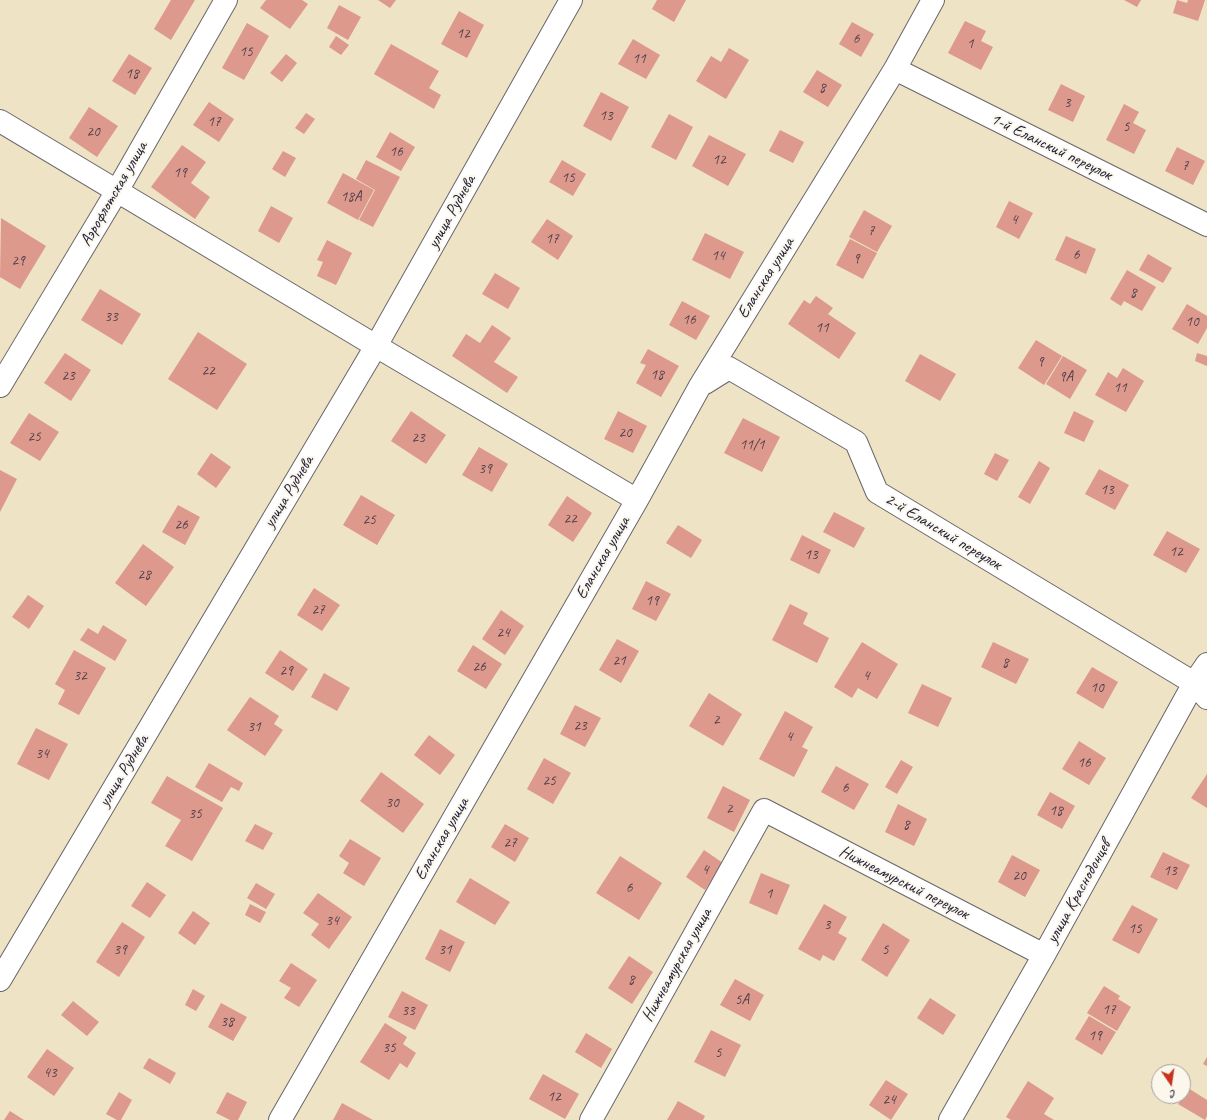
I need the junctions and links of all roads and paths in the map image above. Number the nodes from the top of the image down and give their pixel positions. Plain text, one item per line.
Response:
1 (226, 0) edge
2 (571, 0) edge
3 (933, 0) edge
4 (895, 69) junction
5 (0, 121) edge
6 (117, 191) junction
7 (1207, 225) edge
8 (376, 346) junction
9 (0, 386) edge
10 (700, 386) junction
11 (637, 500) junction
12 (1207, 664) edge
13 (1200, 690) edge
14 (764, 810) joint
15 (1044, 955) junction
16 (0, 980) edge
17 (280, 1120) edge
18 (591, 1120) edge
19 (950, 1120) edge

1 - 6 street, Аэрофлотская улица
2 - 8 street, улица Руднева
3 - 4 street, Еланская улица
4 - 7 street, 1-й Еланский переулок
4 - 10 street, Еланская улица
5 - 6 street
6 - 8 street
6 - 9 street, Аэрофлотская улица
8 - 11 street
8 - 16 street, улица Руднева
10 - 11 street, Еланская улица
10 - 13 street, 2-й Еланский переулок
11 - 17 street, Еланская улица
12 - 13 street, улица Краснодонцев
13 - 15 street, улица Краснодонцев
14 - 15 street, Нижнеамурский переулок
14 - 18 street, Нижнеамурская улица
15 - 19 street, улица Краснодонцев

